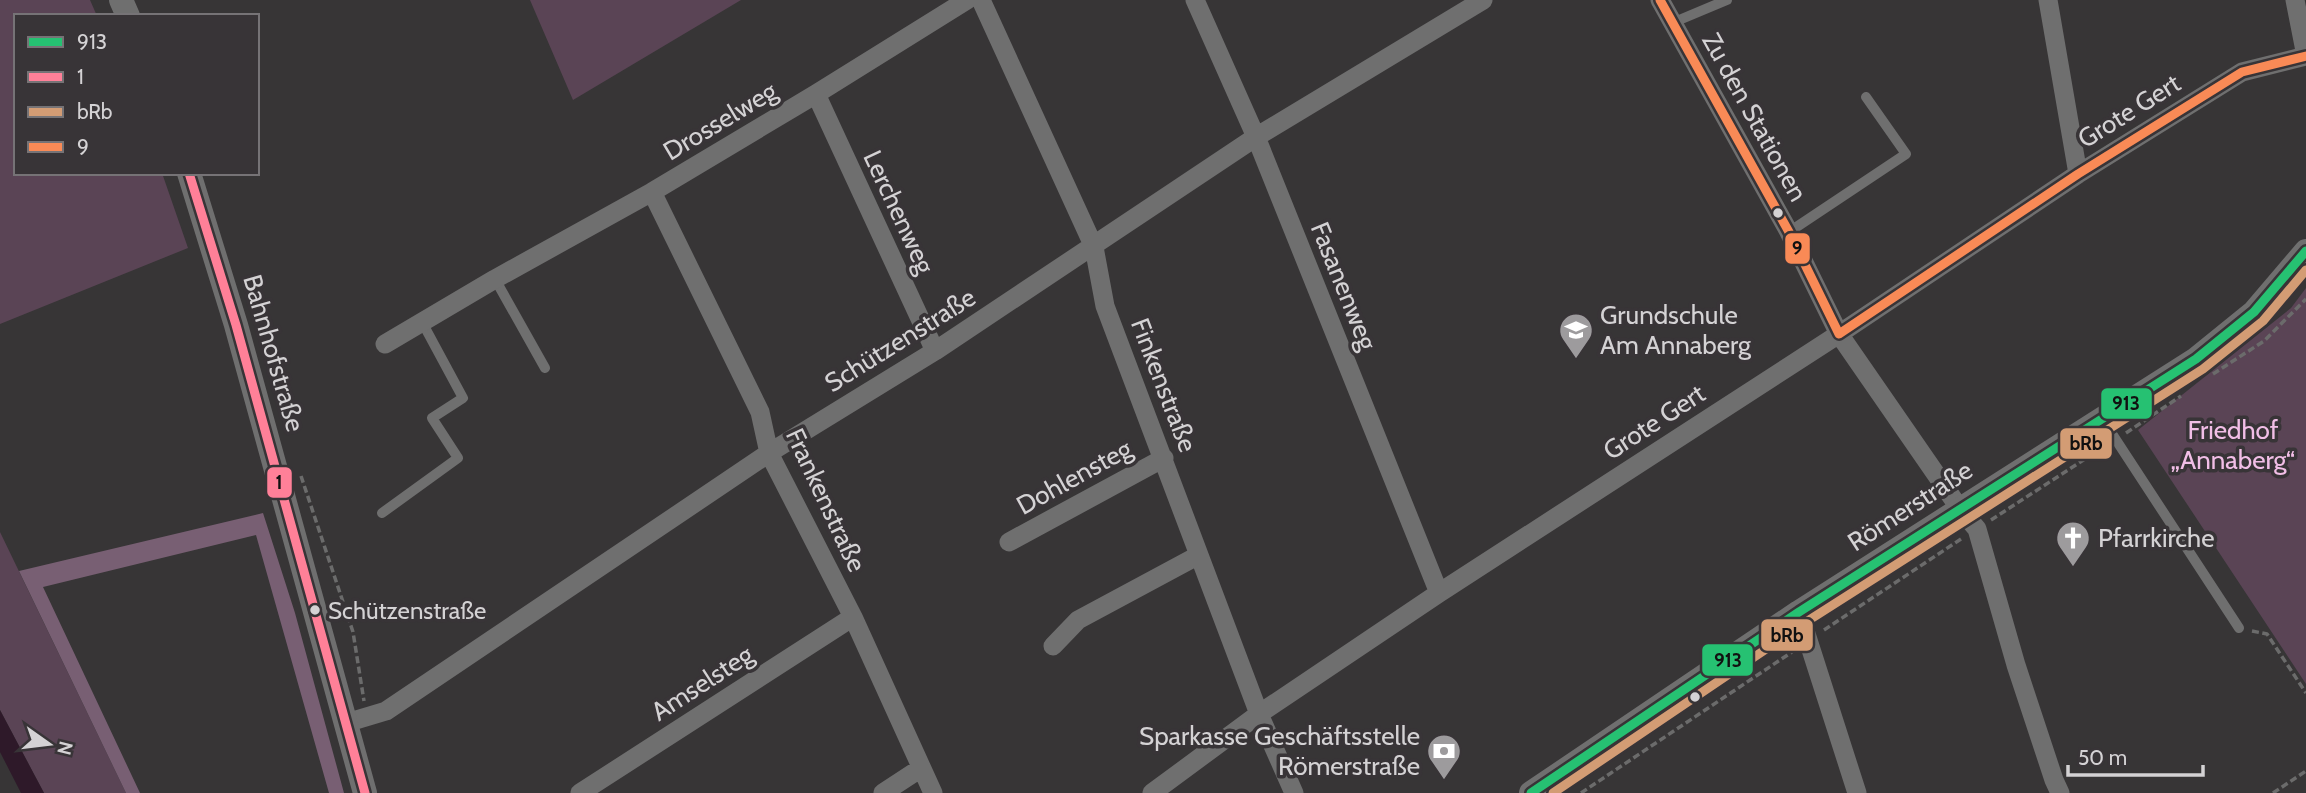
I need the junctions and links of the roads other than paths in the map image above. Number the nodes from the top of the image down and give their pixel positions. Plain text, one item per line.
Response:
1 (967, 0) edge
2 (981, 0) edge
3 (1195, 0) edge
4 (1483, 0) edge
5 (1660, 0) edge
6 (1727, 0) edge
7 (2048, 0) edge
8 (2295, 0) edge
9 (1672, 23) junction
10 (2306, 56) edge
11 (816, 94) junction
12 (1866, 97) dead end
13 (1256, 137) junction
14 (2078, 174) junction
15 (190, 175) edge
16 (652, 192) junction
17 (1789, 232) junction
18 (1094, 247) junction
19 (2306, 251) edge
20 (495, 279) junction
21 (422, 322) junction
22 (1839, 334) junction
23 (385, 344) dead end
24 (935, 351) junction
25 (545, 368) dead end
26 (2109, 429) junction
27 (769, 453) junction
28 (1164, 457) junction
29 (1960, 509) junction
30 (382, 513) dead end
31 (1009, 542) dead end
32 (1199, 555) junction
33 (1438, 593) junction
34 (1799, 612) junction
35 (853, 617) junction
36 (2239, 628) road end
37 (1053, 646) dead end
38 (1259, 713) junction
39 (346, 723) junction
40 (921, 768) junction
41 (365, 793) edge
42 (580, 793) edge
43 (883, 793) edge
44 (933, 793) edge
45 (1152, 793) edge
46 (1294, 793) edge
47 (1531, 793) edge
48 (1857, 793) edge
49 (2060, 793) edge

1 - 11 street, Drosselweg
2 - 18 street, Finkenstraße
3 - 13 street, Fasanenweg
4 - 13 street, Schützenstraße
5 - 9 street, Zu den Stationen
6 - 9 lane
7 - 14 street
8 - 10 street
9 - 17 street, Zu den Stationen
10 - 14 street, Grote Gert
11 - 16 street, Drosselweg
11 - 24 street, Lerchenweg
12 - 17 lane
13 - 18 street, Schützenstraße
13 - 33 street, Fasanenweg
14 - 22 street, Grote Gert
15 - 39 street, Bahnhofstraße
16 - 20 street, Drosselweg
16 - 27 street, Frankenstraße
17 - 22 street, Zu den Stationen
18 - 24 street, Schützenstraße
18 - 28 street, Finkenstraße
19 - 26 street, Römerstraße
20 - 21 street, Drosselweg
20 - 25 lane
21 - 23 street, Drosselweg
21 - 30 lane
22 - 29 street, Zu den Stationen
22 - 33 street, Grote Gert
24 - 27 street, Schützenstraße
26 - 29 street, Römerstraße
26 - 36 lane
27 - 35 street, Frankenstraße
27 - 39 street, Schützenstraße
28 - 31 street, Dohlensteg
28 - 32 street, Finkenstraße
29 - 34 street, Römerstraße
29 - 49 street, Zu den Stationen
32 - 37 street
32 - 38 street, Finkenstraße
33 - 38 street, Grote Gert
34 - 47 street, Römerstraße
34 - 48 street
35 - 40 street, Frankenstraße
35 - 42 street, Amselsteg
38 - 45 street, Grote Gert
38 - 46 street, Finkenstraße
39 - 41 street, Bahnhofstraße
40 - 43 street
40 - 44 street, Frankenstraße

